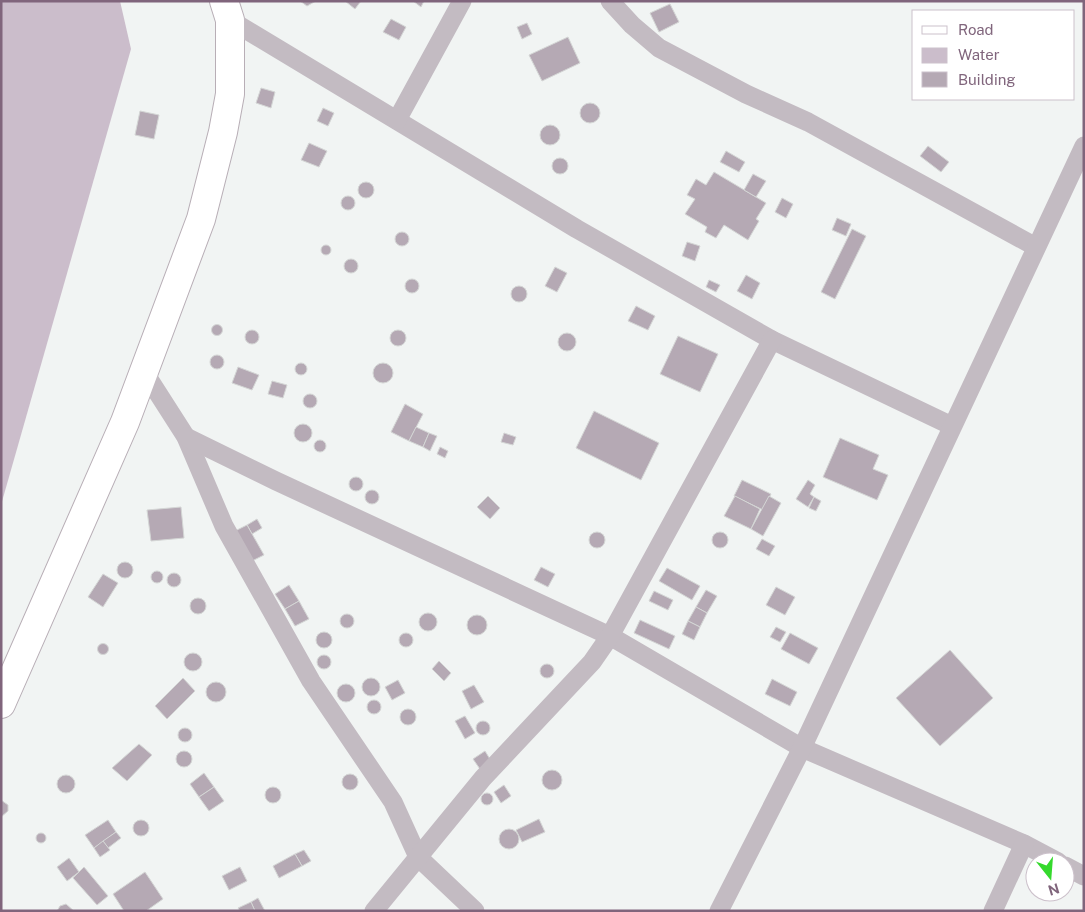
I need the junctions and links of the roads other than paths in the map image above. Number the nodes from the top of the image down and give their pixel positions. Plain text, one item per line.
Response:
1 (462, 1) edge
2 (610, 1) edge
3 (227, 11) edge
4 (397, 120) junction
5 (1084, 146) edge
6 (1036, 247) junction
7 (772, 340) junction
8 (145, 373) junction
9 (952, 426) junction
10 (186, 437) junction
11 (610, 636) junction
12 (1, 704) edge
13 (802, 748) junction
14 (1024, 844) junction
15 (1039, 852) edge
16 (418, 857) junction
17 (374, 911) edge
18 (475, 911) edge
19 (719, 911) edge
20 (993, 911) edge

1 - 4 street
2 - 6 street
3 - 4 street
3 - 8 main road
4 - 7 street
5 - 6 street
6 - 9 street
7 - 9 street
7 - 11 street
8 - 10 street
8 - 12 main road
9 - 13 street
10 - 11 street
10 - 16 street
11 - 13 street
11 - 16 street
13 - 14 street
13 - 19 street
14 - 15 street
14 - 20 street
16 - 17 street
16 - 18 street

